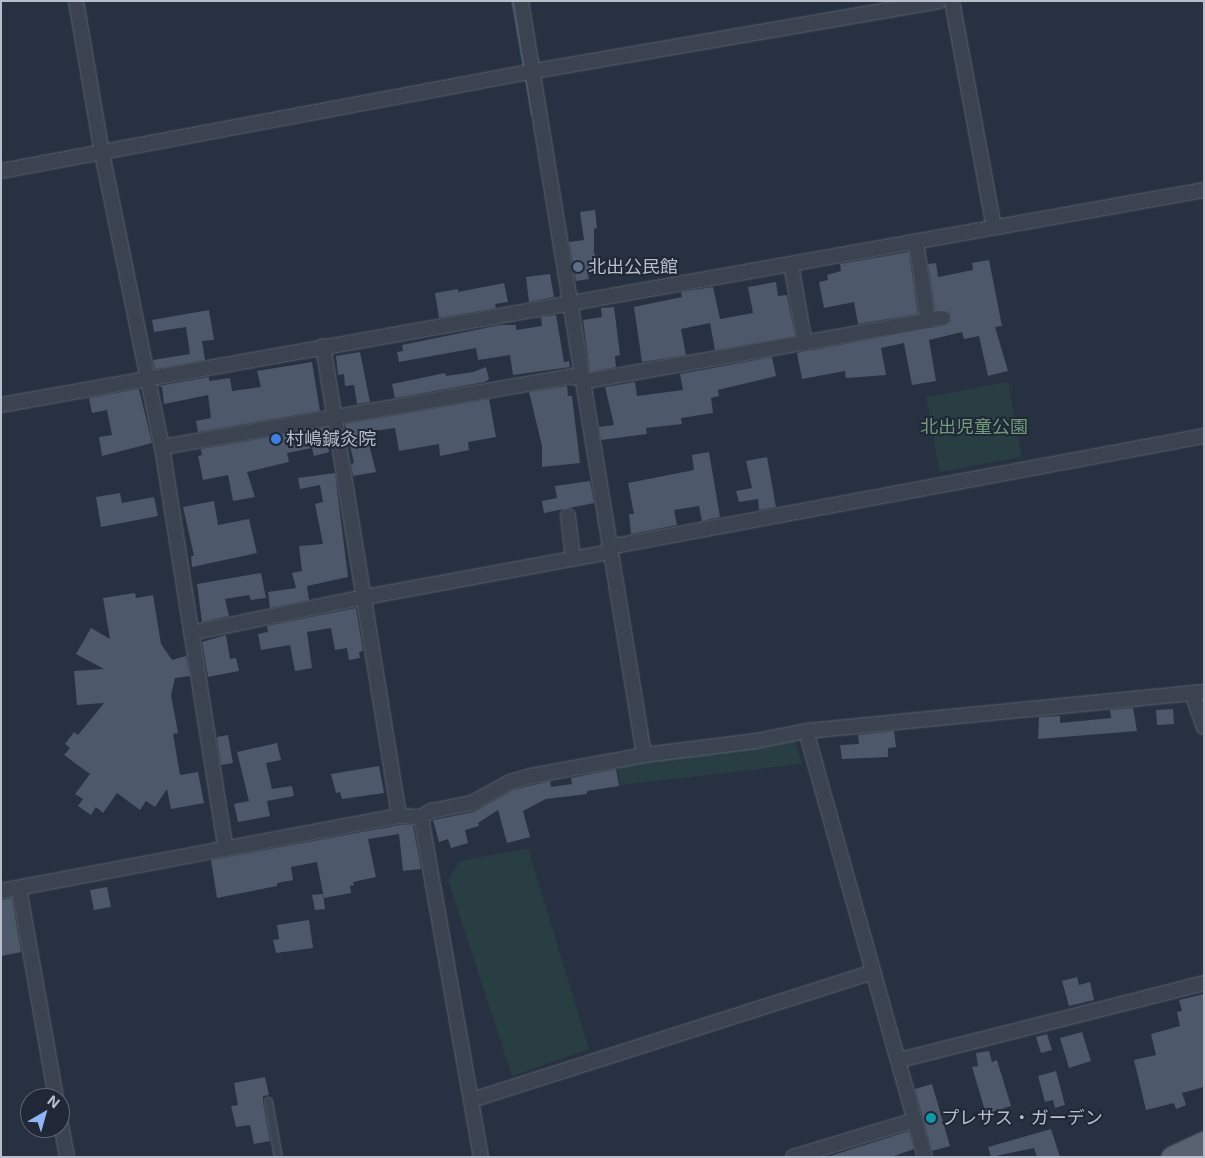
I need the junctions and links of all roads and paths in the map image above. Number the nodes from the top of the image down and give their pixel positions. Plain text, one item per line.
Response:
1 (76, 1) edge
2 (520, 1) edge
3 (940, 1) edge
4 (952, 1) edge
5 (528, 73) junction
6 (102, 153) junction
7 (1, 171) edge
8 (1204, 190) edge
9 (994, 227) junction
10 (916, 242) junction
11 (791, 264) junction
12 (571, 304) junction
13 (805, 344) junction
14 (323, 346) junction
15 (148, 379) junction
16 (581, 379) junction
17 (1, 405) edge
18 (333, 416) junction
19 (1204, 436) edge
20 (162, 447) junction
21 (568, 516) dead end
22 (610, 549) junction
23 (573, 558) junction
24 (365, 598) junction
25 (191, 633) junction
26 (1198, 693) edge
27 (1204, 727) edge
28 (806, 731) junction
29 (644, 756) junction
30 (399, 816) junction
31 (421, 817) junction
32 (226, 849) junction
33 (18, 888) junction
34 (1, 891) edge
35 (873, 972) junction
36 (1204, 983) edge
37 (900, 1060) junction
38 (54, 1088) edge
39 (472, 1100) junction
40 (268, 1101) dead end
41 (915, 1120) junction
42 (63, 1138) edge
43 (1204, 1142) edge
44 (67, 1157) edge
45 (278, 1157) edge
46 (481, 1157) edge
47 (793, 1157) edge
48 (925, 1157) edge
49 (1172, 1157) edge

1 - 6 street
2 - 5 street
3 - 5 street
4 - 9 street
5 - 6 street
5 - 12 street
6 - 7 street
6 - 15 street
8 - 9 street
9 - 10 street
10 - 11 street
10 - 13 street
11 - 12 street
11 - 13 street
12 - 14 street
12 - 16 street
13 - 16 street
14 - 15 street
14 - 18 street
15 - 17 street
15 - 20 street
16 - 18 street
16 - 22 street
18 - 20 street
18 - 24 street
19 - 22 street
20 - 25 street
21 - 23 street
22 - 23 street
22 - 29 street
23 - 24 street
24 - 25 street
24 - 30 street
25 - 32 street
26 - 27 street
26 - 28 street
28 - 29 street
28 - 35 street
29 - 31 street
30 - 31 street
30 - 32 street
31 - 39 street
32 - 33 street
33 - 34 street
33 - 38 street
35 - 37 street
35 - 39 street
36 - 37 street
37 - 41 street
39 - 46 street
40 - 45 lane
41 - 47 street
41 - 48 street
42 - 44 street
43 - 49 main road

